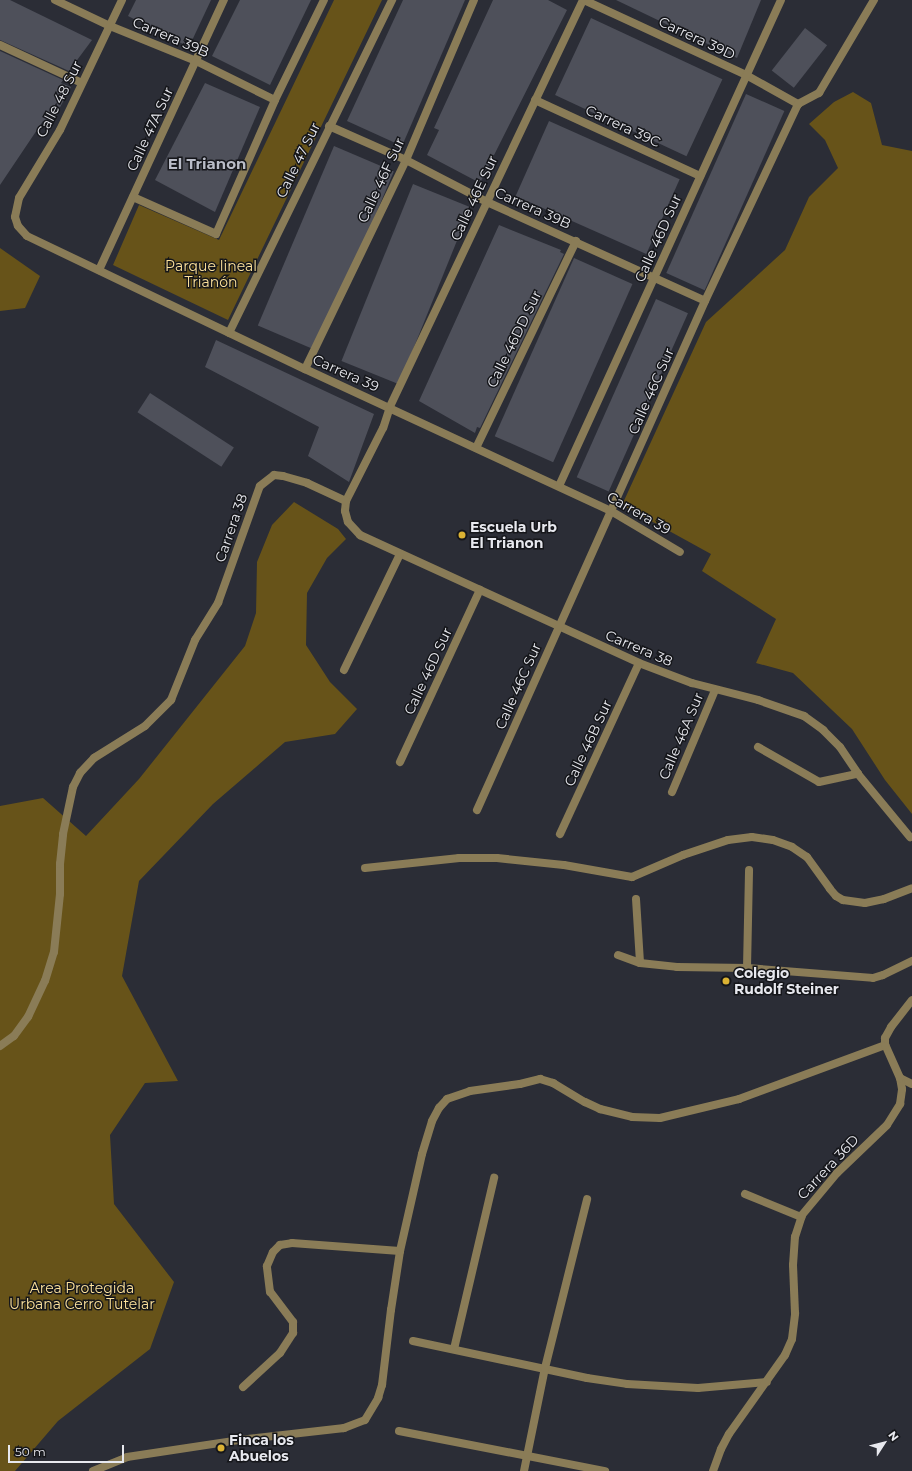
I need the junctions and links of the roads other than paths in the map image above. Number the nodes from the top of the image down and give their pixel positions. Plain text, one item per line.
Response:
1 (56, 0) edge
2 (122, 0) edge
3 (224, 0) edge
4 (324, 0) edge
5 (392, 0) edge
6 (474, 0) edge
7 (583, 0) edge
8 (781, 0) edge
9 (874, 0) edge
10 (110, 26) junction
11 (0, 44) edge
12 (196, 61) junction
13 (746, 75) junction
14 (82, 83) junction
15 (275, 100) junction
16 (535, 100) junction
17 (798, 104) junction
18 (329, 126) junction
19 (406, 160) junction
20 (700, 176) junction
21 (133, 197) junction
22 (487, 202) junction
23 (16, 208) joint
24 (576, 241) junction
25 (99, 270) junction
26 (654, 278) junction
27 (706, 301) junction
28 (229, 333) junction
29 (305, 368) junction
30 (390, 407) junction
31 (476, 448) junction
32 (559, 486) junction
33 (346, 501) junction
34 (611, 511) junction
35 (680, 552) dead end
36 (400, 554) junction
37 (480, 590) junction
38 (559, 627) junction
39 (639, 663) junction
40 (344, 670) dead end
41 (714, 690) junction
42 (758, 747) dead end
43 (400, 762) dead end
44 (858, 774) junction
45 (672, 792) dead end
46 (477, 810) dead end
47 (560, 834) dead end
48 (910, 837) dead end
49 (365, 868) dead end
50 (749, 870) dead end
51 (912, 888) edge
52 (636, 899) dead end
53 (618, 956) dead end
54 (912, 961) edge
55 (640, 963) junction
56 (747, 968) junction
57 (912, 1000) edge
58 (885, 1045) junction
59 (0, 1046) edge
60 (900, 1078) junction
61 (912, 1084) edge
62 (494, 1178) dead end
63 (745, 1194) dead end
64 (587, 1199) dead end
65 (801, 1217) junction
66 (400, 1251) junction
67 (413, 1341) dead end
68 (454, 1350) junction
69 (545, 1368) junction
70 (767, 1382) junction
71 (243, 1387) dead end
72 (399, 1431) dead end
73 (527, 1457) junction
74 (93, 1471) edge
75 (524, 1471) edge
76 (604, 1471) edge
77 (713, 1471) edge

1 - 10 street, Carrera 39B
2 - 10 street, Calle 48 Sur
3 - 12 street, Calle 47A Sur
4 - 15 street
5 - 18 street, Calle 47 Sur
6 - 19 street, Calle 46F Sur
7 - 13 street, Carrera 39D
7 - 16 street, Calle 46E Sur
8 - 13 street, Calle 46D Sur
9 - 17 street
10 - 12 street, Carrera 39B
10 - 14 street, Calle 48 Sur
11 - 14 street
12 - 15 street, Carrera 39B
12 - 21 street, Calle 47A Sur
13 - 17 street, Carrera 39D
13 - 20 street, Calle 46D Sur
14 - 23 street, Calle 48 Sur
15 - 21 street
16 - 20 street, Carrera 39C
16 - 22 street, Calle 46E Sur
17 - 27 street, Calle 46C Sur
18 - 19 street, Carrera 39B
18 - 28 street, Calle 47 Sur
19 - 22 street, Carrera 39B
19 - 29 street, Calle 46F Sur
20 - 26 street, Calle 46D Sur
21 - 25 street, Calle 47A Sur
22 - 24 street, Carrera 39B
22 - 30 street, Calle 46E Sur
23 - 25 street, Carrera 39
24 - 26 street, Carrera 39B
24 - 31 street, Calle 46DD Sur
25 - 28 street, Carrera 39
26 - 27 street, Carrera 39B
26 - 32 street, Calle 46D Sur
27 - 34 street, Calle 46C Sur
28 - 29 street, Carrera 39
29 - 30 street, Carrera 39
30 - 31 street, Carrera 39
30 - 33 street
31 - 32 street, Carrera 39
32 - 34 street, Carrera 39
33 - 36 street, Carrera 38
33 - 59 street, Carrera 38
34 - 35 street, Carrera 39
34 - 38 street, Calle 46C Sur
36 - 37 street, Carrera 38
36 - 40 street
37 - 38 street, Carrera 38
37 - 43 street, Calle 46D Sur
38 - 39 street, Carrera 38
38 - 46 street, Calle 46C Sur
39 - 41 street, Carrera 38
39 - 47 street, Calle 46B Sur
41 - 44 street, Carrera 38
41 - 45 street, Calle 46A Sur
42 - 44 street
44 - 48 street, Carrera 38
49 - 51 street
50 - 56 street
52 - 55 street
53 - 55 street
54 - 56 street
55 - 56 street
57 - 58 street
58 - 60 street, Carrera 36D
58 - 66 street
60 - 61 street
60 - 65 street, Carrera 36D
62 - 68 street
63 - 65 street
64 - 69 street
65 - 70 street, Carrera 36D
66 - 71 street
66 - 74 street
67 - 68 street
68 - 69 street
69 - 70 street
69 - 73 street
70 - 77 street, Carrera 36D
72 - 73 street
73 - 75 street
73 - 76 street

